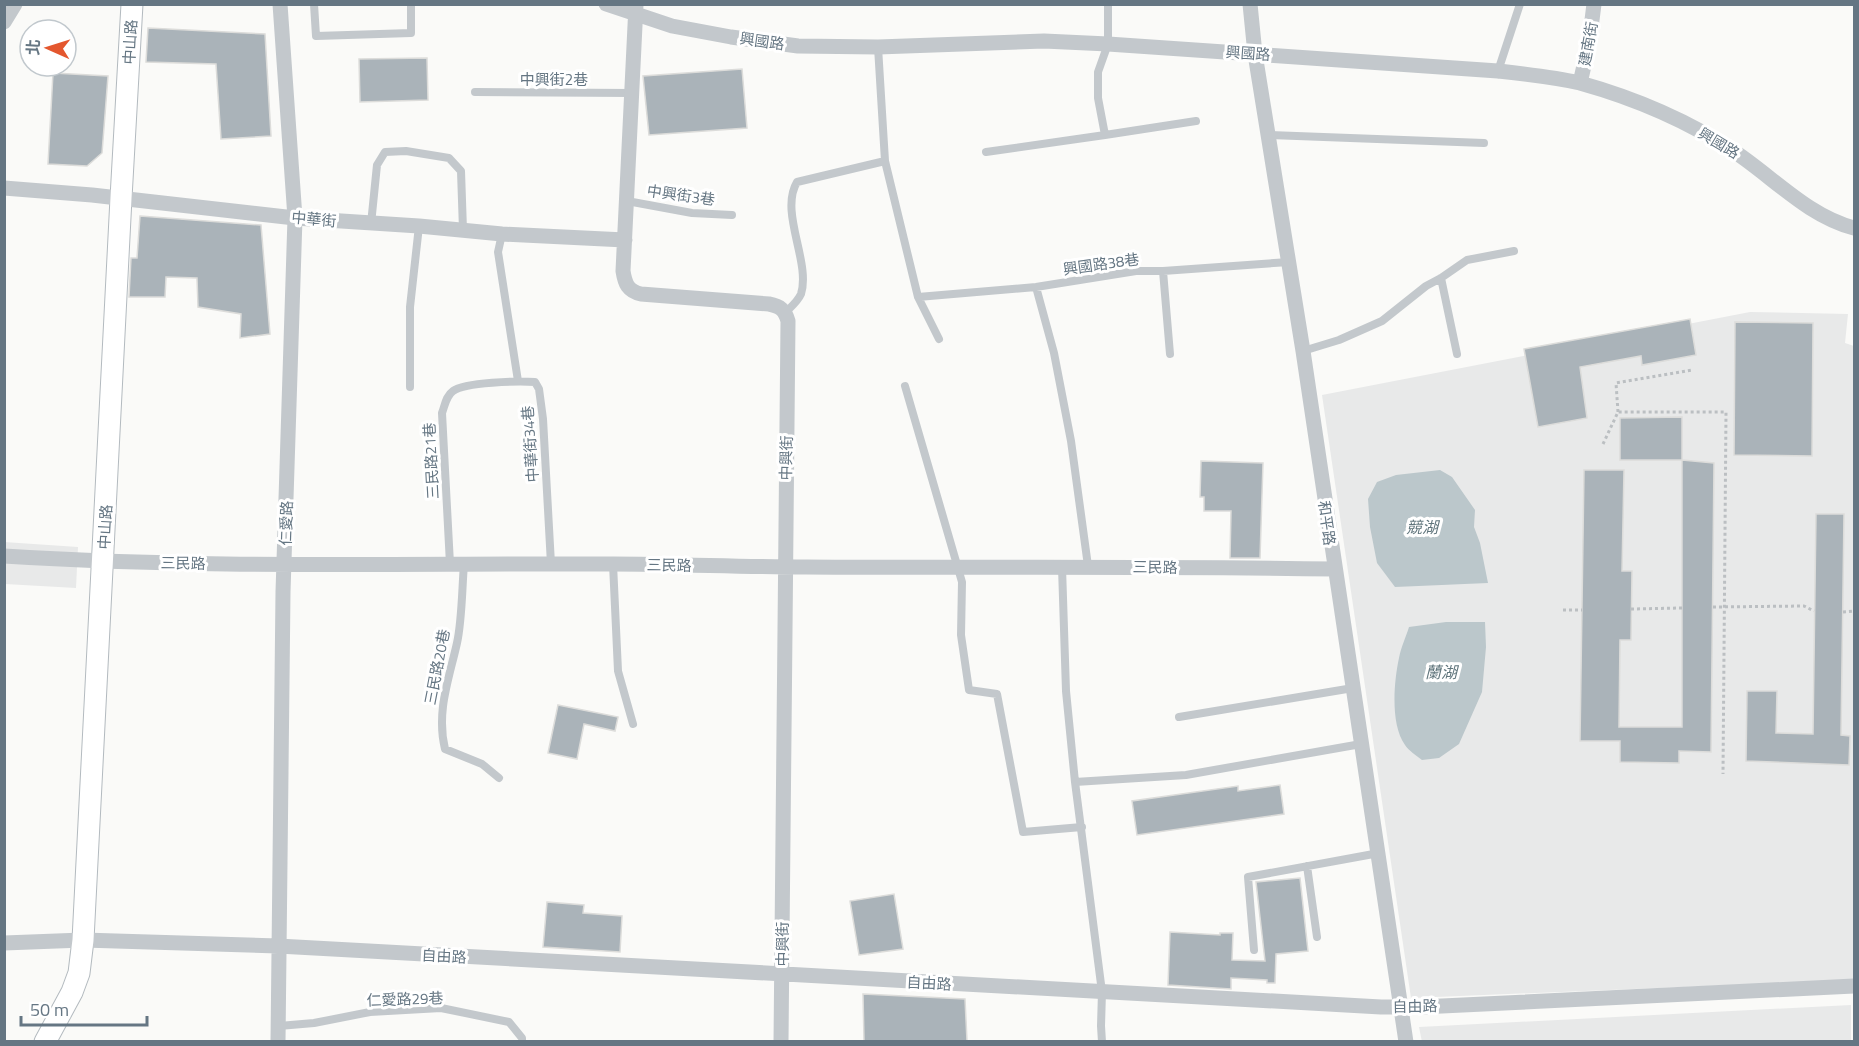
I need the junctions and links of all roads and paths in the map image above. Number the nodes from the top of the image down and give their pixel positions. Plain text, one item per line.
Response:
1 (15, 4) edge
2 (132, 4) edge
3 (280, 4) edge
4 (314, 4) edge
5 (411, 4) edge
6 (606, 4) edge
7 (1108, 4) edge
8 (1250, 4) edge
9 (1520, 4) edge
10 (1594, 4) edge
11 (636, 9) edge
12 (4, 22) edge
13 (1108, 44) junction
14 (878, 47) junction
15 (1255, 54) junction
16 (1498, 71) junction
17 (1580, 83) junction
18 (475, 92) dead end
19 (632, 93) junction
20 (1196, 121) dead end
21 (1105, 135) junction
22 (1269, 135) junction
23 (1484, 142) dead end
24 (986, 152) dead end
25 (885, 161) junction
26 (4, 188) edge
27 (121, 198) junction
28 (627, 201) junction
29 (732, 215) dead end
30 (295, 218) junction
31 (371, 224) junction
32 (419, 226) junction
33 (1854, 228) edge
34 (462, 230) junction
35 (502, 234) junction
36 (625, 240) junction
37 (1514, 251) dead end
38 (1289, 262) junction
39 (1164, 270) junction
40 (1441, 278) junction
41 (1036, 287) junction
42 (918, 297) junction
43 (786, 312) junction
44 (939, 339) dead end
45 (1303, 351) junction
46 (1170, 354) dead end
47 (1457, 354) dead end
48 (1692, 370) dead end
49 (518, 381) junction
50 (410, 387) dead end
51 (905, 387) dead end
52 (1618, 412) junction
53 (1604, 444) dead end
54 (4, 556) edge
55 (103, 562) junction
56 (284, 564) junction
57 (457, 564) junction
58 (550, 564) junction
59 (614, 564) junction
60 (1088, 566) junction
61 (785, 567) junction
62 (957, 567) junction
63 (1062, 567) junction
64 (1334, 568) junction
65 (1713, 607) dead end
66 (1724, 607) junction
67 (1682, 608) dead end
68 (1631, 609) dead end
69 (1563, 610) dead end
70 (1582, 610) dead end
71 (1815, 611) dead end
72 (1854, 611) edge
73 (1843, 612) dead end
74 (1353, 688) junction
75 (1179, 717) dead end
76 (633, 724) dead end
77 (1361, 744) junction
78 (1723, 774) dead end
79 (499, 778) dead end
80 (1075, 782) junction
81 (1082, 827) junction
82 (1379, 853) junction
83 (1307, 866) junction
84 (1317, 937) dead end
85 (83, 940) junction
86 (4, 943) edge
87 (278, 946) junction
88 (1254, 950) dead end
89 (782, 975) junction
90 (1854, 986) edge
91 (1102, 992) junction
92 (1401, 1007) junction
93 (279, 1034) edge
94 (45, 1041) edge
95 (522, 1041) edge
96 (781, 1041) edge
97 (1102, 1041) edge
98 (1406, 1041) edge

1 - 12 street
2 - 27 main road, 中山路
3 - 30 street, 仁愛路
4 - 5 lane
6 - 11 street, 興國路
7 - 13 lane
8 - 15 street, 和平路
9 - 16 lane
10 - 17 street, 建南街
11 - 14 street, 興國路
11 - 19 street
13 - 14 street, 興國路
13 - 15 street, 興國路
13 - 21 lane
14 - 25 lane
15 - 16 street, 興國路
15 - 22 street, 和平路
16 - 17 street, 興國路
17 - 33 street, 興國路
18 - 19 lane, 中興街2巷
19 - 28 street
20 - 21 lane
21 - 24 lane
22 - 23 lane
22 - 38 street, 和平路
25 - 42 lane
25 - 43 lane
26 - 27 street, 中華街
27 - 30 street, 中華街
27 - 55 main road, 中山路
28 - 29 lane, 中興街3巷
28 - 36 street
30 - 31 street, 中華街
30 - 56 street, 仁愛路
31 - 32 street, 中華街
31 - 34 lane
32 - 34 street, 中華街
32 - 50 lane
34 - 35 street, 中華街
35 - 36 street, 中華街
35 - 49 lane
36 - 43 street
37 - 40 lane
38 - 39 lane, 興國路38巷
38 - 45 street, 和平路
39 - 41 lane, 興國路38巷
39 - 46 lane
40 - 45 lane
40 - 47 lane
41 - 42 lane, 興國路38巷
41 - 60 lane
42 - 44 lane
43 - 61 street, 中興街
45 - 64 street, 和平路
48 - 52 path
49 - 57 lane, 三民路21巷
49 - 58 lane, 中華街34巷
51 - 62 lane
52 - 53 path
52 - 66 path
54 - 55 street, 三民路
55 - 56 street, 三民路
55 - 85 main road, 中山路
56 - 57 street, 三民路
56 - 87 street, 仁愛路
57 - 58 street, 三民路
57 - 79 lane, 三民路20巷
58 - 59 street, 三民路
59 - 61 street, 三民路
59 - 76 lane
60 - 63 street, 三民路
60 - 64 street, 三民路
61 - 62 street, 三民路
61 - 89 street, 中興街
62 - 63 street, 三民路
62 - 81 lane
63 - 80 lane
64 - 74 street, 和平路
65 - 66 path
66 - 71 path
66 - 78 path
67 - 68 path
69 - 70 path
72 - 73 path
74 - 75 lane
74 - 77 street, 和平路
77 - 80 lane
77 - 82 street, 和平路
80 - 81 lane
81 - 91 lane
82 - 83 lane
82 - 92 street, 和平路
83 - 84 lane
83 - 88 lane
85 - 86 street, 自由路
85 - 87 street, 自由路
85 - 94 main road, 中山路
87 - 89 street, 自由路
87 - 93 street, 仁愛路
89 - 91 street, 自由路
89 - 96 street, 中興街
90 - 92 street, 自由路
91 - 92 street, 自由路
91 - 97 lane
92 - 98 street, 和平路
93 - 95 lane, 仁愛路29巷

